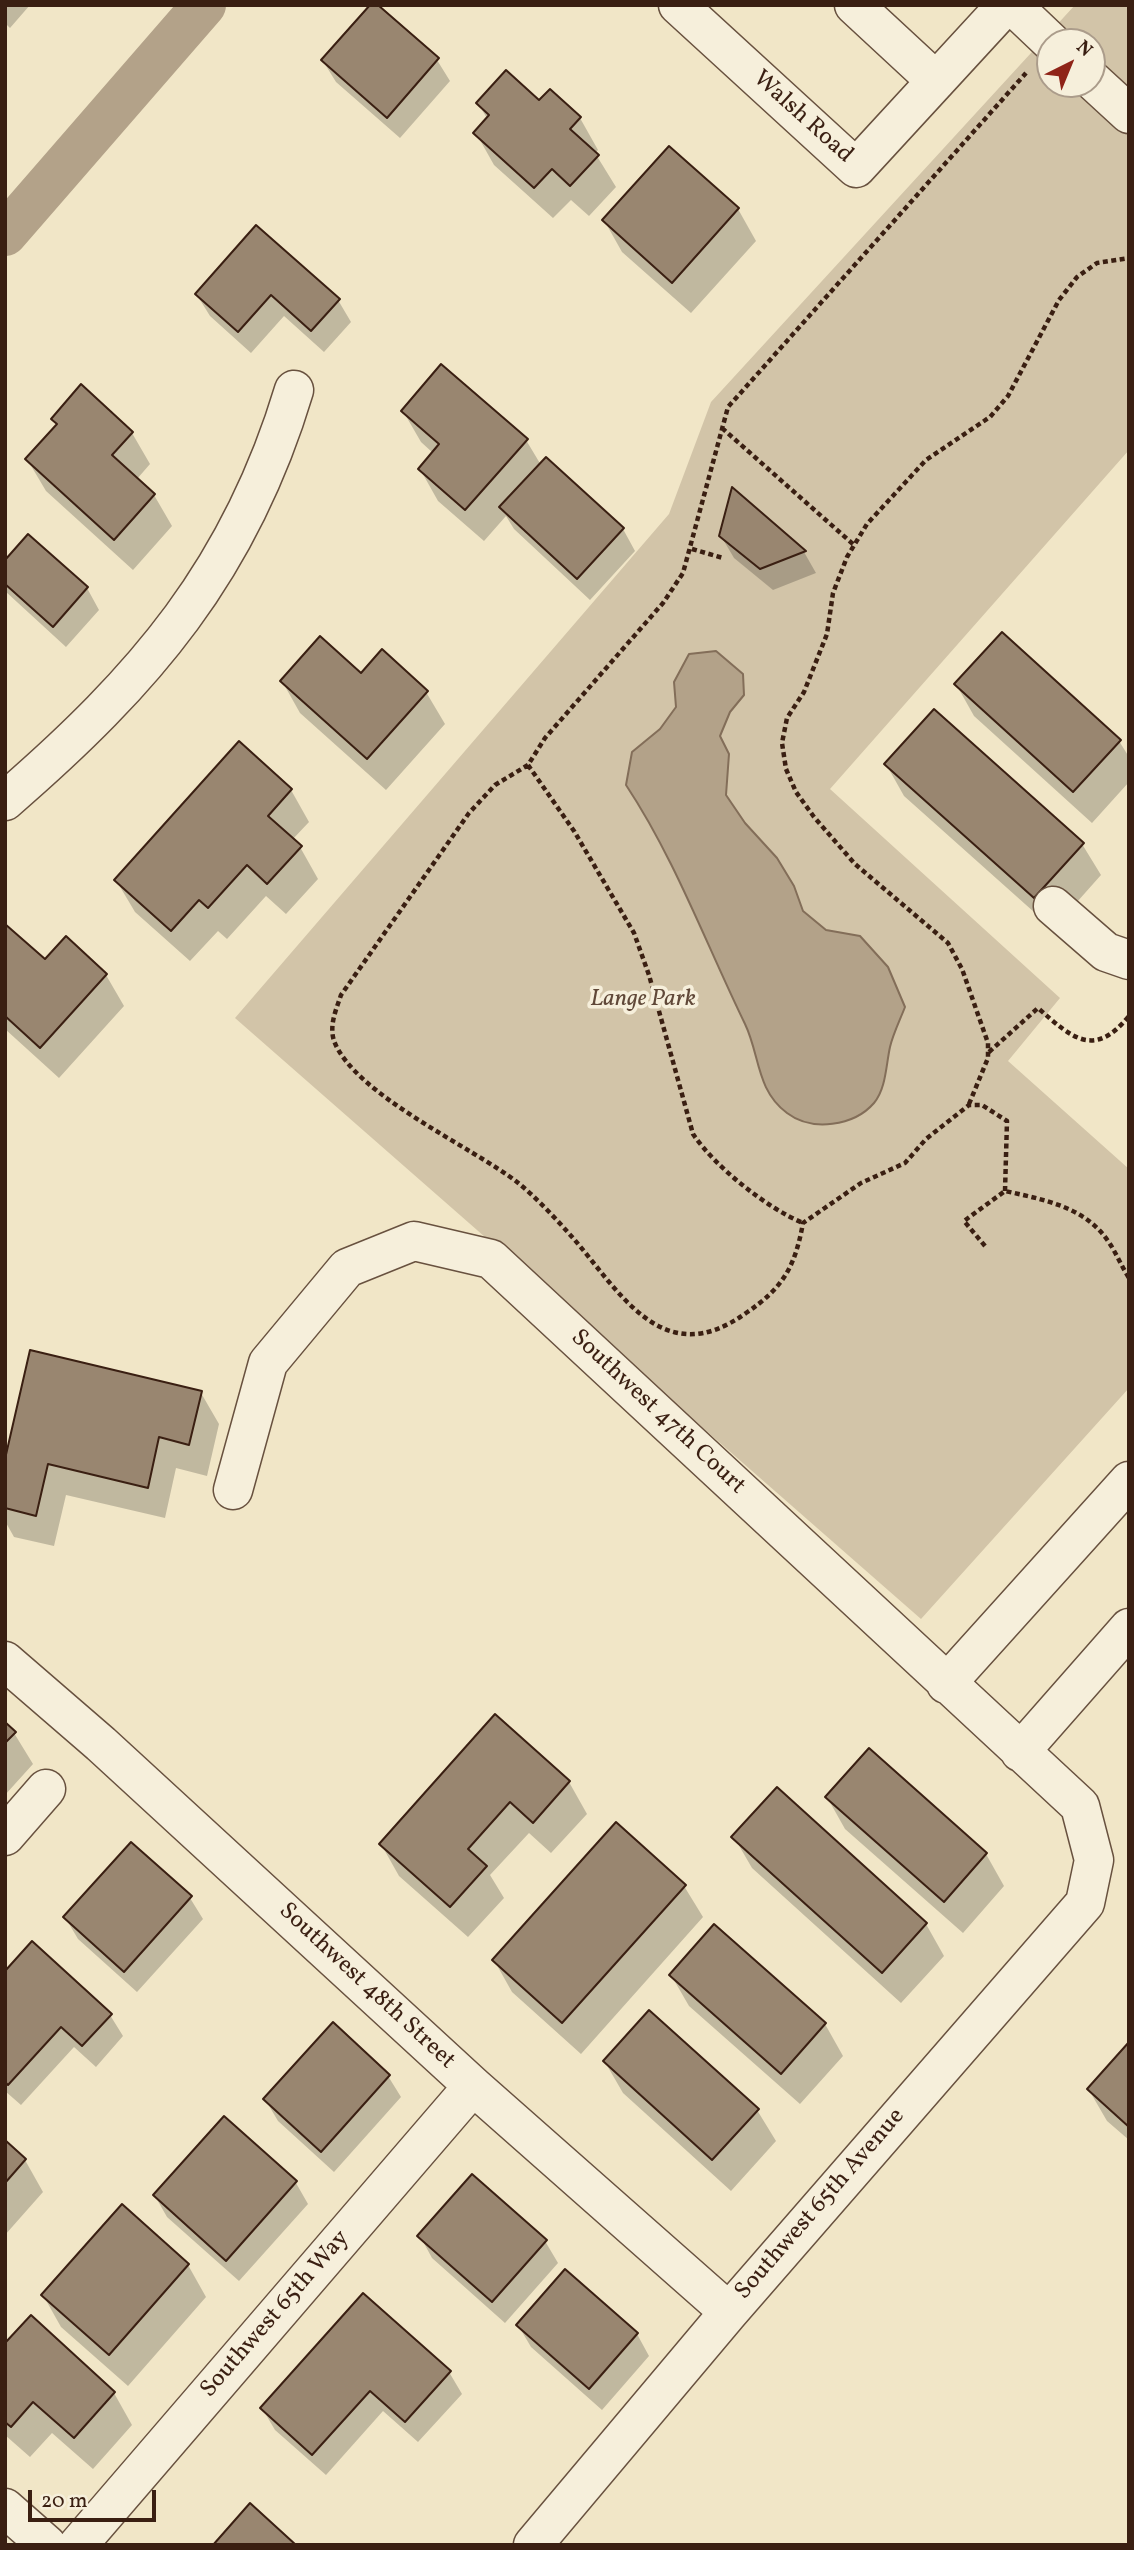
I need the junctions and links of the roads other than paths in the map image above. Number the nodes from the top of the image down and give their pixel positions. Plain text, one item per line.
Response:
1 (678, 5) edge
2 (854, 5) edge
3 (1006, 5) edge
4 (1012, 5) edge
5 (1036, 41) edge
6 (936, 81) junction
7 (1106, 93) edge
8 (1129, 114) edge
9 (294, 390) dead end
10 (5, 801) edge
11 (1054, 906) dead end
12 (1129, 960) edge
13 (1129, 1481) edge
14 (233, 1490) dead end
15 (1129, 1628) edge
16 (5, 1661) edge
17 (946, 1684) junction
18 (1020, 1752) junction
19 (46, 1789) dead end
20 (5, 1836) edge
21 (1094, 1860) joint
22 (473, 2086) junction
23 (729, 2312) junction
24 (5, 2508) edge
25 (47, 2545) edge
26 (78, 2545) edge
27 (533, 2545) edge

1 - 6 street, Walsh Road
2 - 6 street
3 - 6 street, Walsh Road
4 - 5 street
7 - 8 street
9 - 10 street
11 - 12 street
13 - 17 street
14 - 17 street, Southwest 47th Court
15 - 18 street
16 - 22 street, Southwest 48th Street
17 - 18 street, Southwest 47th Court
18 - 21 street, Southwest 47th Court
19 - 20 street
21 - 23 street, Southwest 65th Avenue
22 - 23 street, Southwest 48th Street
22 - 26 street, Southwest 65th Way
23 - 27 street, Southwest 65th Avenue
24 - 25 street

